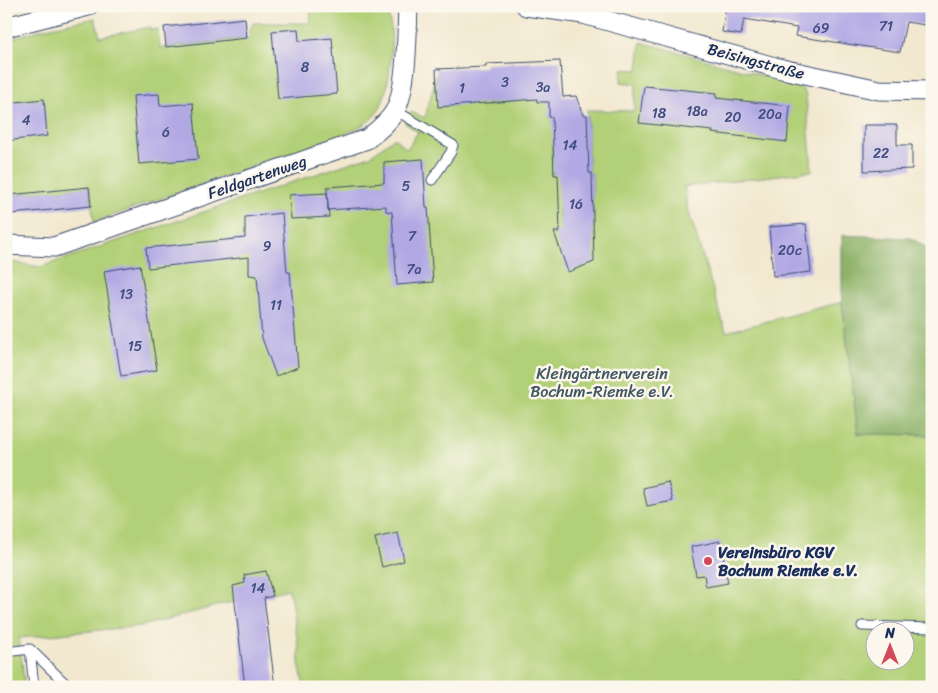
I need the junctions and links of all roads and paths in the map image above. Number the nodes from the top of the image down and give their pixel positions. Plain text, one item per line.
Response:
1 (88, 6) edge
2 (408, 6) edge
3 (526, 6) edge
4 (584, 10) edge
5 (6, 27) edge
6 (932, 91) edge
7 (395, 110) junction
8 (432, 180) dead end
9 (6, 245) edge
10 (862, 626) dead end
11 (932, 628) edge
12 (30, 649) junction
13 (6, 652) edge
14 (34, 687) edge
15 (69, 687) edge

1 - 5 street
2 - 7 street, Feldgartenweg
3 - 4 street, Beisingstraße
4 - 6 street, Beisingstraße
7 - 8 lane
7 - 9 street, Feldgartenweg
10 - 11 lane
12 - 13 lane
12 - 14 lane
12 - 15 lane

